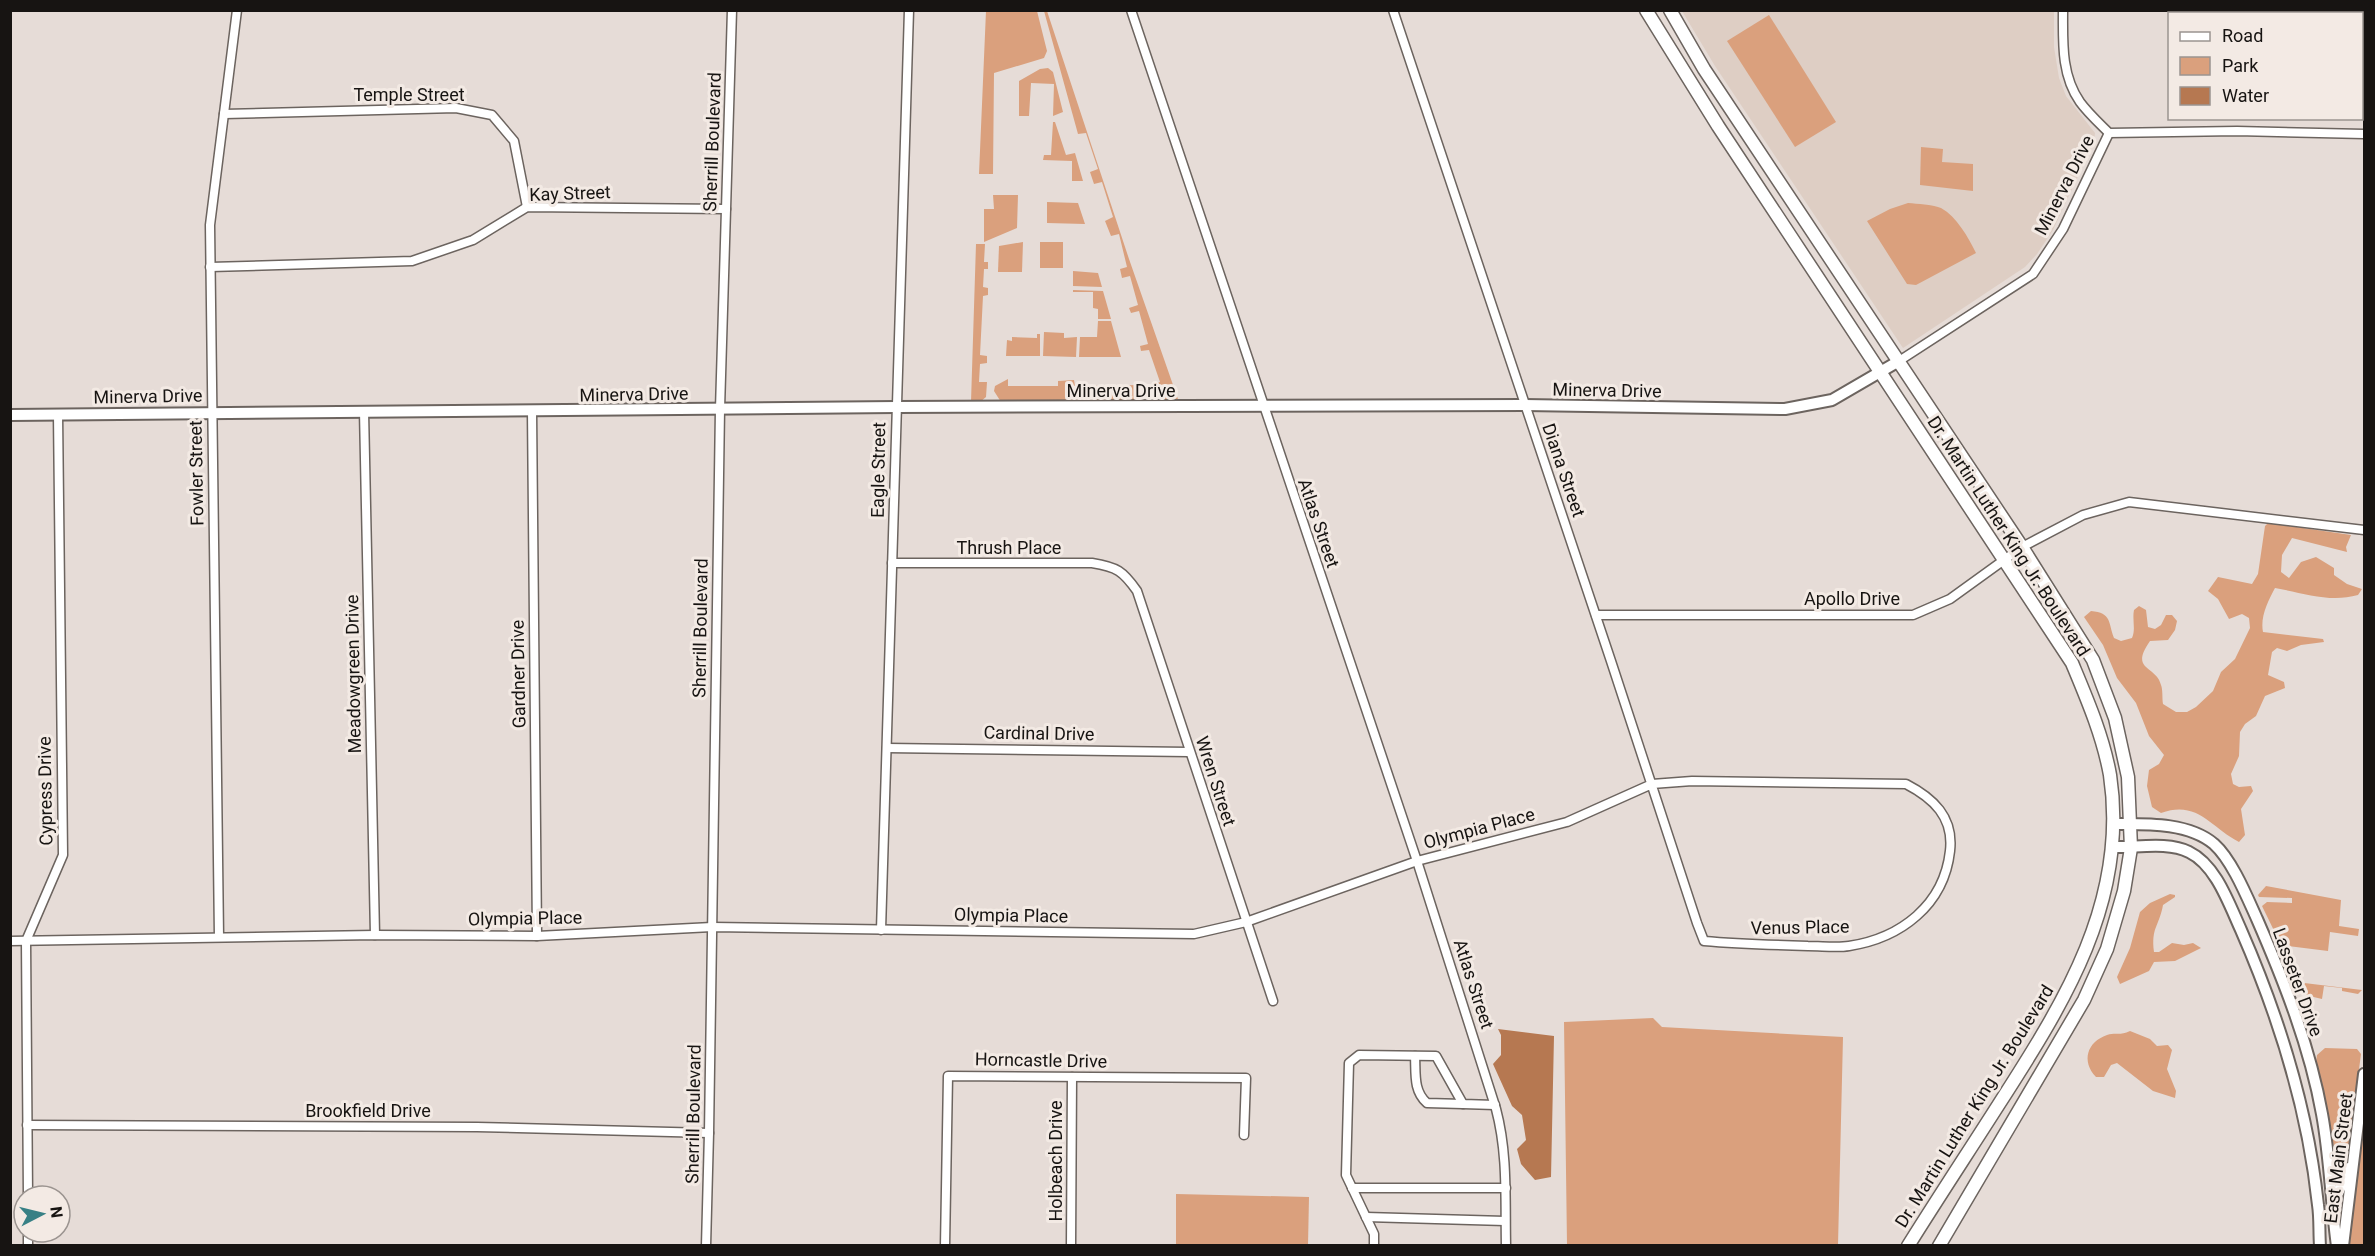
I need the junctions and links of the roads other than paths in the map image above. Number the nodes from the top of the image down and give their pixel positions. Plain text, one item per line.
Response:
1 (237, 10) edge
2 (732, 10) edge
3 (909, 10) edge
4 (1131, 10) edge
5 (1393, 10) edge
6 (1646, 10) edge
7 (1670, 10) edge
8 (2063, 10) edge
9 (224, 114) junction
10 (2109, 133) junction
11 (2364, 134) edge
12 (527, 207) junction
13 (726, 209) junction
14 (210, 267) junction
15 (1899, 361) junction
16 (1881, 373) junction
17 (1525, 405) junction
18 (896, 407) junction
19 (1263, 407) junction
20 (720, 409) junction
21 (364, 411) junction
22 (532, 411) junction
23 (212, 412) junction
24 (10, 414) edge
25 (58, 414) junction
26 (2364, 530) edge
27 (2022, 548) junction
28 (2006, 560) junction
29 (892, 563) junction
30 (1124, 573) joint
31 (1596, 615) junction
32 (887, 748) junction
33 (1189, 752) junction
34 (1652, 784) junction
35 (2113, 824) junction
36 (2131, 824) junction
37 (1951, 845) joint
38 (2112, 848) junction
39 (2131, 848) junction
40 (1417, 861) junction
41 (1246, 922) junction
42 (712, 927) junction
43 (881, 930) junction
44 (375, 935) junction
45 (537, 936) junction
46 (219, 937) junction
47 (10, 941) edge
48 (26, 941) junction
49 (1704, 941) joint
50 (1273, 1001) dead end
51 (1415, 1056) junction
52 (2364, 1074) edge
53 (1072, 1077) junction
54 (1463, 1104) junction
55 (1495, 1105) junction
56 (27, 1125) junction
57 (710, 1133) junction
58 (1244, 1135) dead end
59 (2353, 1159) junction
60 (28, 1184) edge
61 (1352, 1188) junction
62 (1506, 1188) junction
63 (2334, 1203) junction
64 (2319, 1207) junction
65 (1366, 1217) junction
66 (1505, 1221) junction
67 (706, 1245) edge
68 (945, 1245) edge
69 (1071, 1245) edge
70 (1374, 1245) edge
71 (1506, 1245) edge
72 (1908, 1245) edge
73 (1939, 1245) edge
74 (2320, 1245) edge
75 (2337, 1245) edge
76 (2343, 1245) edge

1 - 9 street, Fowler Street
2 - 13 street, Sherrill Boulevard
3 - 18 street, Eagle Street
4 - 19 street, Atlas Street
5 - 17 street, Diana Street
6 - 16 main road, Dr. Martin Luther King Jr. Boulevard
7 - 15 main road, Dr. Martin Luther King Jr. Boulevard
8 - 10 street
9 - 12 street, Temple Street
9 - 14 street, Fowler Street
10 - 11 street
10 - 15 street, Minerva Drive
12 - 13 street, Kay Street
12 - 14 street, Kay Street
13 - 20 street, Sherrill Boulevard
14 - 23 street, Fowler Street
15 - 16 street, Minerva Drive
15 - 27 main road, Dr. Martin Luther King Jr. Boulevard
16 - 17 street, Minerva Drive
16 - 28 main road, Dr. Martin Luther King Jr. Boulevard
17 - 19 street, Minerva Drive
17 - 31 street, Diana Street
18 - 19 street, Minerva Drive
18 - 20 street, Minerva Drive
18 - 29 street, Eagle Street
19 - 40 street, Atlas Street
20 - 22 street, Minerva Drive
20 - 42 street, Sherrill Boulevard
21 - 22 street, Minerva Drive
21 - 23 street, Minerva Drive
21 - 44 street, Meadowgreen Drive
22 - 45 street, Gardner Drive
23 - 25 street, Minerva Drive
23 - 46 street, Fowler Street
24 - 25 street, Minerva Drive
25 - 48 street, Cypress Drive
26 - 27 street, Apollo Drive
27 - 28 street, Apollo Drive
27 - 36 main road, Dr. Martin Luther King Jr. Boulevard
28 - 31 street, Apollo Drive
28 - 35 main road, Dr. Martin Luther King Jr. Boulevard
29 - 30 street, Thrush Place
29 - 32 street, Eagle Street
30 - 33 street, Wren Street
31 - 34 street, Diana Street
32 - 33 street, Cardinal Drive
32 - 43 street, Eagle Street
33 - 41 street, Wren Street
34 - 37 street, Olympia Place
34 - 40 street, Olympia Place
34 - 49 street, Diana Street
35 - 36 street, Lasseter Drive
35 - 38 main road, Dr. Martin Luther King Jr. Boulevard
36 - 39 main road, Dr. Martin Luther King Jr. Boulevard
36 - 63 street, Lasseter Drive
37 - 49 street, Venus Place
38 - 39 street, Lasseter Drive
38 - 72 main road, Dr. Martin Luther King Jr. Boulevard
39 - 64 street, Lasseter Drive
39 - 73 main road, Dr. Martin Luther King Jr. Boulevard
40 - 41 street, Olympia Place
40 - 55 street, Atlas Street
41 - 43 street, Olympia Place
41 - 50 street, Wren Street
42 - 43 street, Olympia Place
42 - 45 street, Olympia Place
42 - 57 street, Sherrill Boulevard
44 - 45 street, Olympia Place
44 - 46 street, Olympia Place
46 - 48 street, Olympia Place
47 - 48 street, Olympia Place
48 - 56 street, Cypress Drive
51 - 54 street
51 - 54 street
51 - 61 street
52 - 59 street, East Main Street
53 - 58 street, Horncastle Drive
53 - 68 street, Horncastle Drive
53 - 69 street, Holbeach Drive
54 - 55 street
55 - 62 street, Atlas Street
56 - 57 street, Brookfield Drive
56 - 60 street, Cypress Drive
57 - 67 street, Sherrill Boulevard
59 - 63 street
59 - 76 street, East Main Street
61 - 62 street
61 - 65 street
62 - 66 street, Atlas Street
63 - 64 street
63 - 75 street, Lasseter Drive
64 - 74 street, Lasseter Drive
65 - 66 street
65 - 70 street
66 - 71 street, Atlas Street

